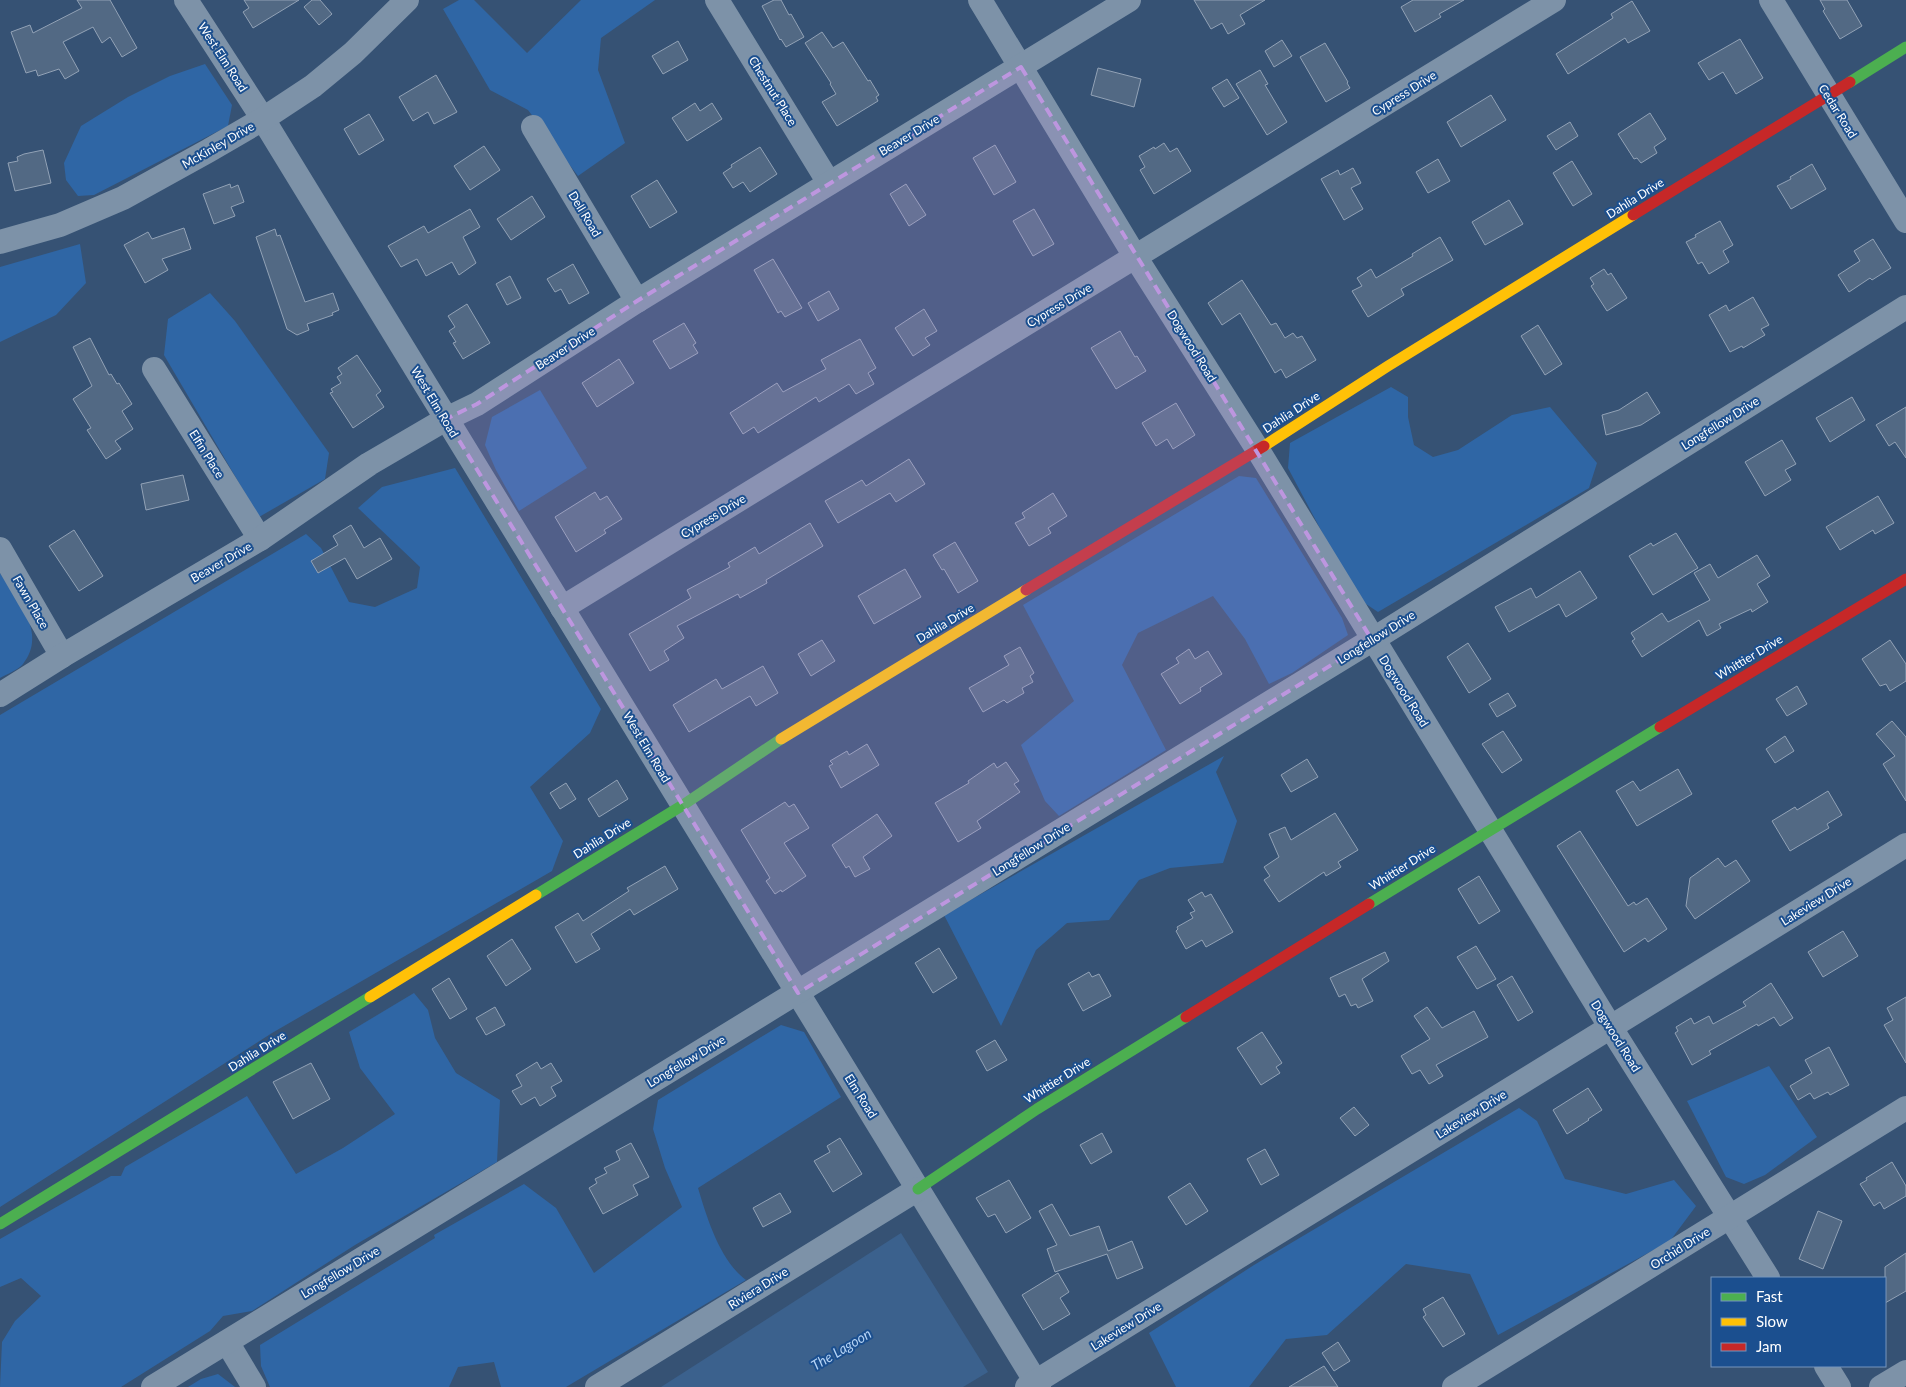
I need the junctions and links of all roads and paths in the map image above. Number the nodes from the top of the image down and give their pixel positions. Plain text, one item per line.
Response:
1 (186, 0) edge
2 (407, 0) edge
3 (717, 0) edge
4 (980, 0) edge
5 (1129, 0) edge
6 (1554, 0) edge
7 (1771, 0) edge
8 (1906, 47) edge
9 (1021, 67) junction
10 (1828, 95) junction
11 (263, 119) junction
12 (533, 127) dead end
13 (829, 183) junction
14 (1906, 221) edge
15 (0, 242) edge
16 (1136, 258) junction
17 (637, 301) junction
18 (1906, 307) edge
19 (154, 369) dead end
20 (446, 419) junction
21 (1258, 450) junction
22 (260, 539) junction
23 (0, 549) edge
24 (1906, 579) edge
25 (562, 608) junction
26 (1372, 640) junction
27 (62, 656) junction
28 (0, 694) edge
29 (683, 805) junction
30 (1490, 829) junction
31 (1906, 845) edge
32 (798, 992) junction
33 (1611, 1028) junction
34 (1906, 1108) edge
35 (918, 1189) junction
36 (1729, 1218) junction
37 (0, 1224) edge
38 (1767, 1277) edge
39 (226, 1342) junction
40 (1827, 1367) edge
41 (1906, 1372) edge
42 (1034, 1385) edge
43 (153, 1387) edge
44 (254, 1387) edge
45 (597, 1387) edge
46 (1454, 1387) edge
47 (1840, 1387) edge
48 (1881, 1387) edge

1 - 11 street, West Elm Road
2 - 11 street, McKinley Drive
3 - 13 street, Chestnut Place
4 - 9 street, Dogwood Road
5 - 9 street, Beaver Drive
6 - 16 street, Cypress Drive
7 - 10 street, Cedar Road
8 - 10 street, Dahlia Drive
9 - 13 street, Beaver Drive
9 - 16 street, Dogwood Road
10 - 14 street, Cedar Road
10 - 21 street, Dahlia Drive
11 - 15 street, McKinley Drive
11 - 20 street, West Elm Road
12 - 17 street, Dell Road
13 - 17 street, Beaver Drive
16 - 21 street, Dogwood Road
16 - 25 street, Cypress Drive
17 - 20 street, Beaver Drive
18 - 26 street, Longfellow Drive
19 - 22 street, Elfin Place
20 - 22 street, Beaver Drive
20 - 25 street, West Elm Road
21 - 26 street, Dogwood Road
21 - 29 street, Dahlia Drive
22 - 27 street, Beaver Drive
23 - 27 street, Fawn Place
24 - 30 street, Whittier Drive
25 - 29 street, West Elm Road
26 - 30 street, Dogwood Road
26 - 32 street, Longfellow Drive
27 - 28 street, Beaver Drive
29 - 32 street, Elm Road
29 - 37 street, Dahlia Drive
30 - 33 street, Dogwood Road
30 - 35 street, Whittier Drive
31 - 33 street, Lakeview Drive
32 - 35 street, Elm Road
32 - 39 street, Longfellow Drive
33 - 36 street, Dogwood Road
33 - 42 street, Lakeview Drive
34 - 36 street, Orchid Drive
35 - 42 street, Elm Road
35 - 45 street, Riviera Drive
36 - 38 street, Dogwood Road
36 - 46 street, Orchid Drive
39 - 43 street, Longfellow Drive
39 - 44 street
40 - 47 street
41 - 48 street

